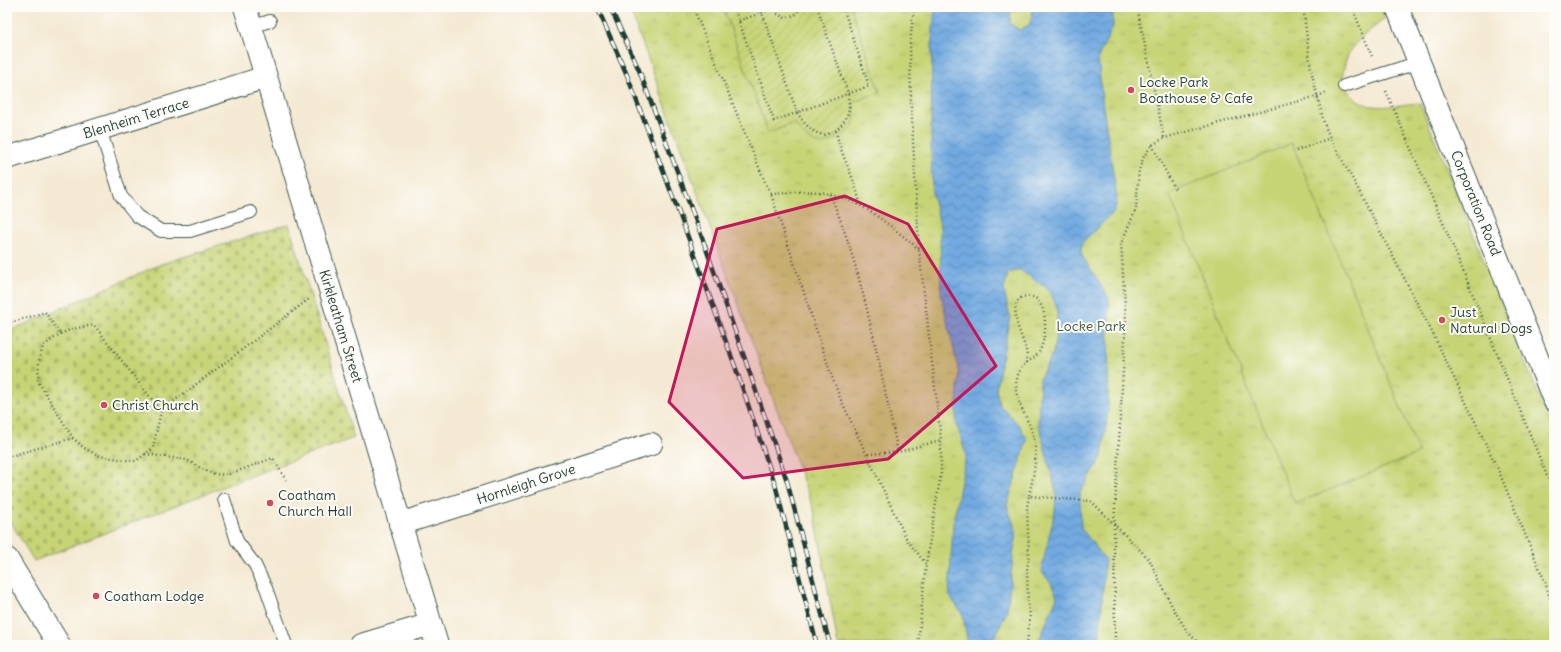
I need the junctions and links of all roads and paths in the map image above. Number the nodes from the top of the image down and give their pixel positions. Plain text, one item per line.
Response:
1 (693, 7) edge
2 (734, 7) edge
3 (760, 7) edge
4 (800, 7) edge
5 (816, 7) edge
6 (843, 7) edge
7 (914, 7) edge
8 (1137, 7) edge
9 (1302, 7) edge
10 (1352, 7) edge
11 (1397, 7) edge
12 (774, 8) edge
13 (762, 13) junction
14 (255, 18) edge
15 (739, 21) junction
16 (1420, 62) junction
17 (1379, 75) junction
18 (266, 78) junction
19 (1344, 86) joint
20 (848, 94) junction
21 (1318, 96) junction
22 (797, 112) junction
23 (100, 129) junction
24 (836, 131) junction
25 (1164, 138) junction
26 (1330, 138) junction
27 (1152, 145) junction
28 (1296, 151) dead end
29 (7, 158) edge
30 (1176, 190) dead end
31 (772, 194) junction
32 (830, 194) junction
33 (860, 204) junction
34 (251, 212) dead end
35 (920, 250) junction
36 (330, 291) junction
37 (7, 324) edge
38 (60, 334) junction
39 (1027, 362) junction
40 (1554, 400) edge
41 (161, 411) junction
42 (73, 438) junction
43 (941, 440) junction
44 (651, 444) dead end
45 (898, 452) junction
46 (144, 454) junction
47 (868, 454) junction
48 (7, 457) edge
49 (286, 480) dead end
50 (1554, 493) edge
51 (1029, 496) junction
52 (224, 499) dead end
53 (400, 524) junction
54 (1114, 524) junction
55 (7, 559) edge
56 (926, 564) junction
57 (1554, 610) edge
58 (430, 624) junction
59 (59, 645) edge
60 (286, 645) edge
61 (361, 645) edge
62 (437, 645) edge
63 (918, 645) edge
64 (1027, 645) edge
65 (1115, 645) edge
66 (1200, 645) edge

1 - 31 path
2 - 15 path
3 - 13 path
4 - 12 path
5 - 20 path
6 - 20 path
7 - 35 path
8 - 25 path
9 - 21 path
10 - 17 path
11 - 16 street, Corporation Road
12 - 13 path
13 - 15 path
13 - 22 path
14 - 18 street, Kirkleatham Street
15 - 22 path
16 - 17 lane
16 - 40 street, Corporation Road
17 - 19 lane
17 - 50 path
18 - 23 street, Blenheim Terrace
18 - 36 street, Kirkleatham Street
19 - 21 path
20 - 22 path
20 - 24 path
21 - 25 path
21 - 26 path
22 - 24 path
23 - 29 street, Blenheim Terrace
23 - 34 lane
24 - 33 path
25 - 27 path
26 - 28 path
26 - 57 path
27 - 30 path
27 - 54 path
31 - 32 path
31 - 47 path
32 - 33 path
32 - 45 path
33 - 35 path
35 - 43 path
36 - 41 path
36 - 53 street, Kirkleatham Street
37 - 38 path
38 - 41 path
38 - 42 path
39 - 39 path
39 - 51 path
41 - 46 path
42 - 46 path
42 - 48 path
43 - 45 path
43 - 56 path
44 - 53 street, Hornleigh Grove
45 - 47 path
46 - 49 path
47 - 56 path
51 - 54 path
51 - 64 path
52 - 60 lane
53 - 58 street, Kirkleatham Street
54 - 65 path
54 - 66 path
55 - 59 street
56 - 63 path
58 - 61 street
58 - 62 street, Kirkleatham Street

